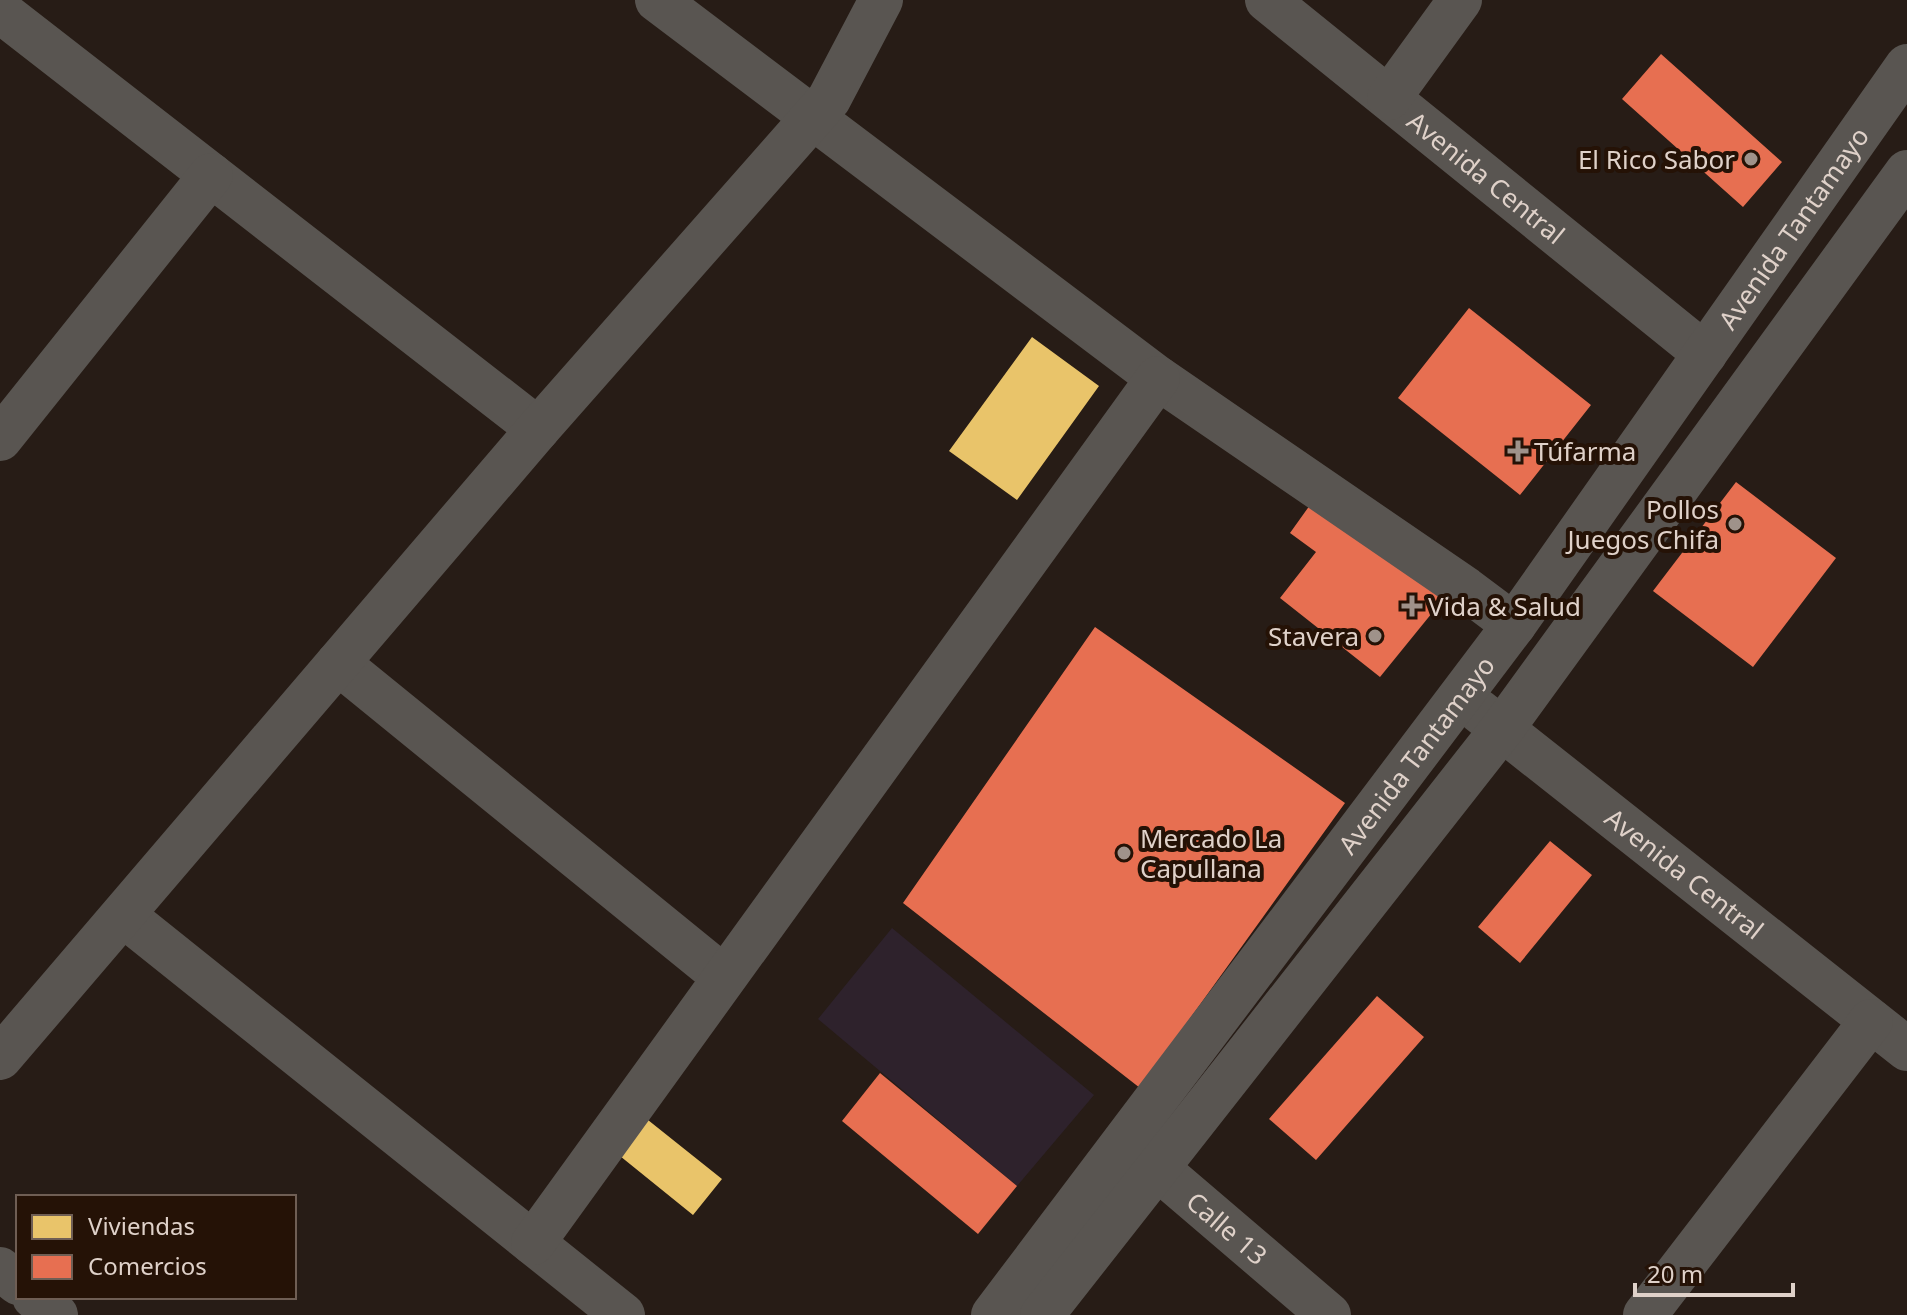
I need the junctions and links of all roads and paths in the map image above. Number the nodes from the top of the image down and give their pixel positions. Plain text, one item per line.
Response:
1 (657, 0) edge
2 (881, 0) edge
3 (1267, 0) edge
4 (1460, 0) edge
5 (0, 11) edge
6 (1907, 66) edge
7 (1389, 98) junction
8 (812, 117) junction
9 (1907, 172) edge
10 (211, 175) junction
11 (1705, 354) junction
12 (1158, 378) junction
13 (538, 429) junction
14 (0, 439) edge
15 (1514, 625) junction
16 (338, 663) junction
17 (1460, 697) junction
18 (1502, 729) junction
19 (123, 915) junction
20 (724, 977) junction
21 (1871, 1021) junction
22 (1907, 1049) edge
23 (0, 1058) edge
24 (1141, 1154) junction
25 (533, 1243) junction
26 (0, 1269) edge
27 (16, 1281) edge
28 (36, 1299) edge
29 (56, 1315) edge
30 (623, 1315) edge
31 (993, 1315) edge
32 (1042, 1315) edge
33 (1329, 1315) edge
34 (1645, 1315) edge

1 - 8 street
2 - 8 street
3 - 7 street, Avenida Central
4 - 7 street
5 - 10 street
6 - 11 street, Avenida Tantamayo
7 - 11 street, Avenida Central
8 - 12 street
8 - 13 street
9 - 18 street, Avenida Tantamayo
10 - 13 street
10 - 14 street
11 - 15 street, Avenida Tantamayo
12 - 15 street
12 - 20 street
13 - 16 street
15 - 17 street, Avenida Tantamayo
16 - 19 street
16 - 20 street
17 - 18 street, Avenida Central
17 - 24 street, Avenida Tantamayo
18 - 21 street, Avenida Central
18 - 24 street, Avenida Tantamayo
19 - 23 street
19 - 25 street
20 - 25 street
21 - 22 street, Avenida Central
21 - 34 street
24 - 31 street, Avenida Tantamayo
24 - 32 street, Avenida Tantamayo
24 - 33 street, Calle 13
25 - 30 street
26 - 27 street
28 - 29 street

